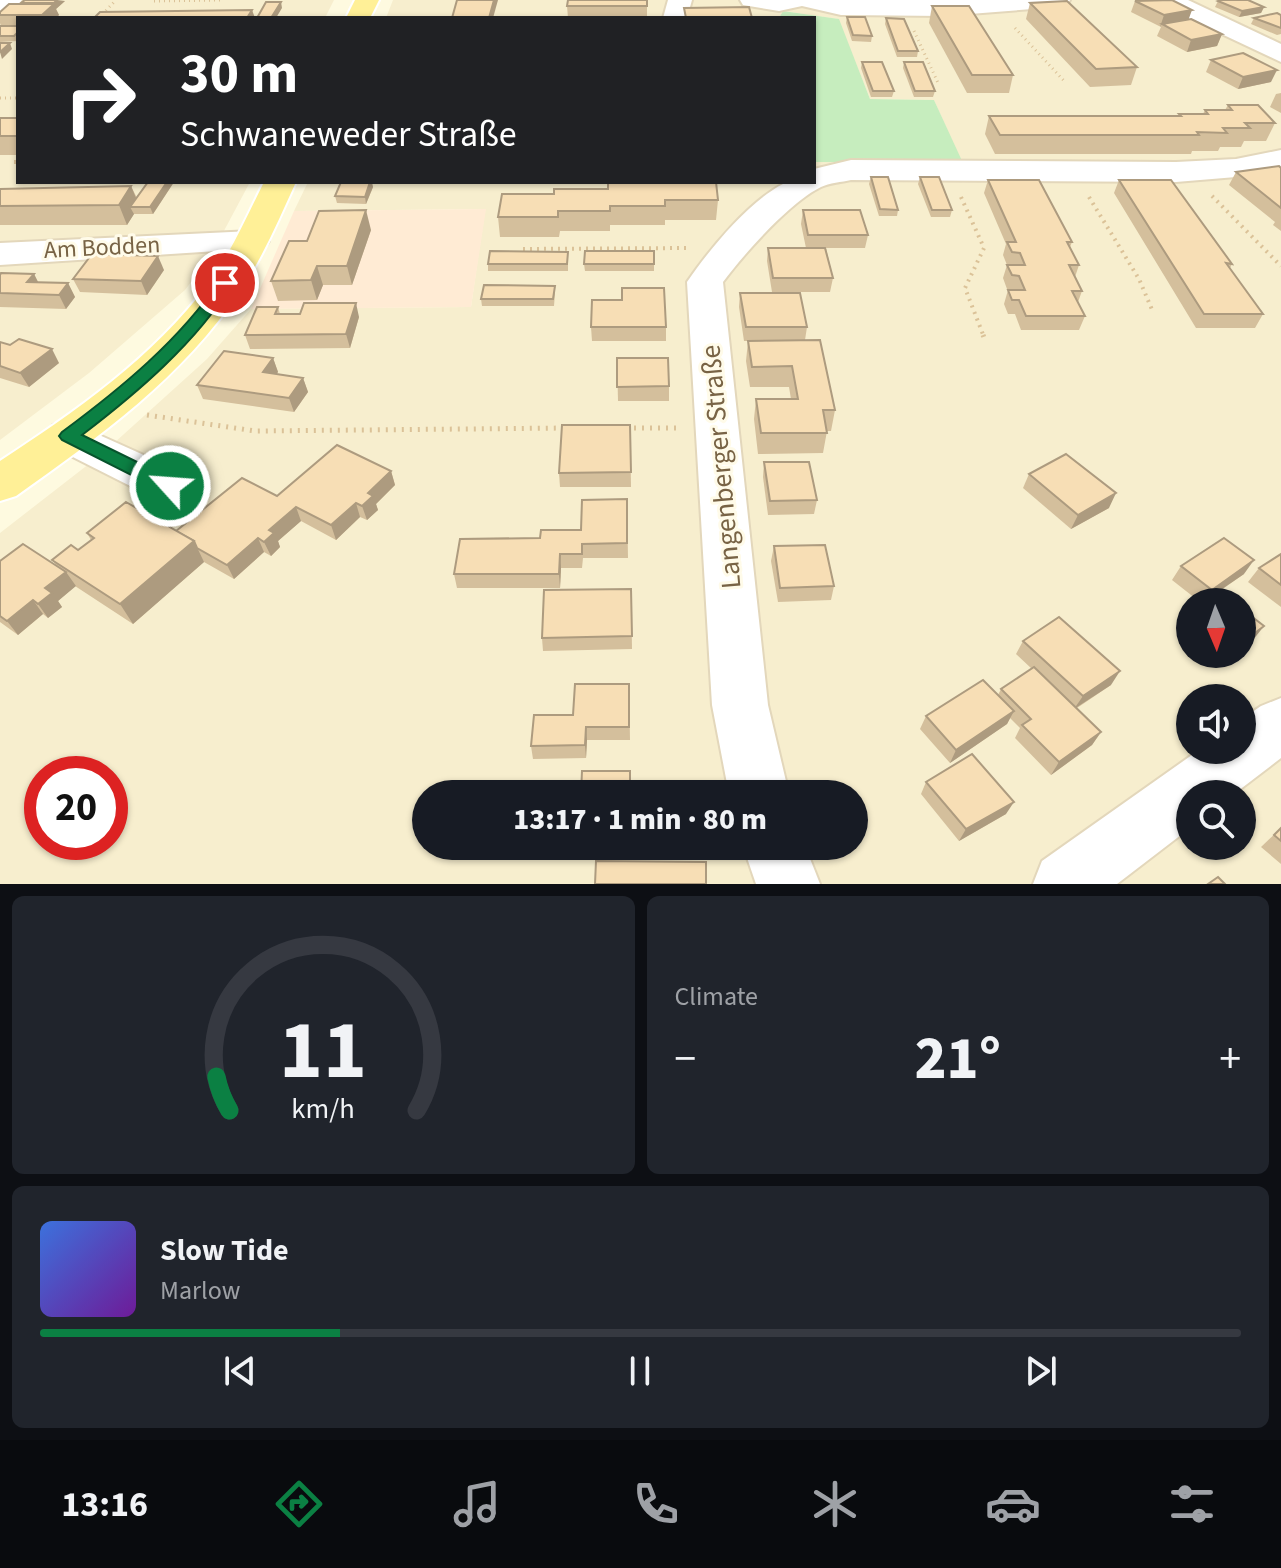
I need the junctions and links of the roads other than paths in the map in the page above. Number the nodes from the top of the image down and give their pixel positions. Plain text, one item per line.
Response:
1 (10, 0) edge
2 (752, 0) edge
3 (798, 0) edge
4 (807, 0) edge
5 (1058, 0) edge
6 (1169, 0) edge
7 (0, 11) edge
8 (1281, 54) edge
9 (1281, 159) edge
10 (816, 179) edge
11 (279, 184) edge
12 (804, 184) edge
13 (252, 241) junction
14 (0, 254) edge
15 (68, 436) junction
16 (0, 484) edge
17 (170, 486) dead end
18 (1281, 724) edge
19 (756, 780) edge
20 (779, 860) edge
21 (788, 884) edge
22 (1065, 884) edge

1 - 7 street
2 - 3 street
4 - 5 street
6 - 8 street
9 - 10 street
11 - 13 main road
12 - 19 street, Langenberger Straße
13 - 14 street, Am Bodden
13 - 15 main road
15 - 16 main road
15 - 17 street
18 - 22 street
20 - 21 street

